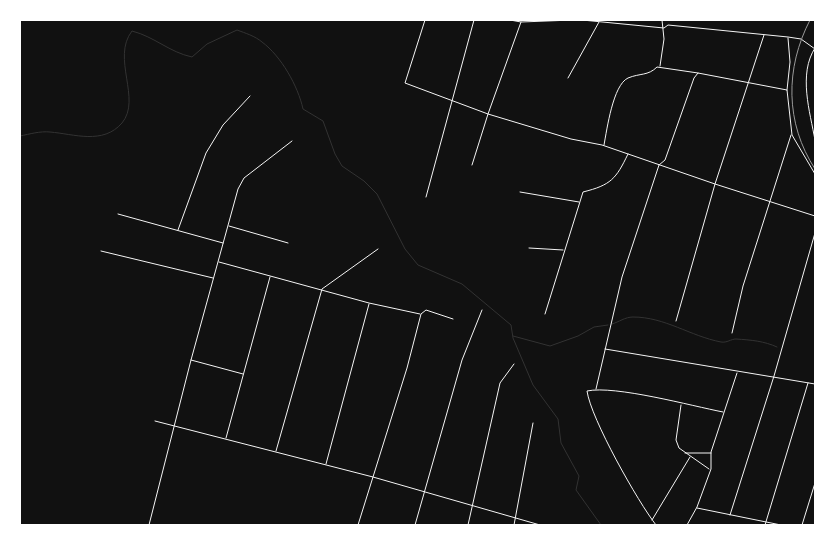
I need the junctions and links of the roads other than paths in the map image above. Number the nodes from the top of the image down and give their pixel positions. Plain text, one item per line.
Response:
1 (426, 20) edge
2 (474, 20) edge
3 (510, 20) edge
4 (573, 20) edge
5 (582, 20) edge
6 (662, 20) edge
7 (521, 22) junction
8 (599, 22) junction
9 (664, 28) junction
10 (764, 34) junction
11 (788, 37) junction
12 (815, 49) edge
13 (660, 66) junction
14 (698, 73) junction
15 (568, 78) dead end
16 (749, 83) junction
17 (787, 90) junction
18 (250, 96) dead end
19 (451, 100) junction
20 (488, 114) junction
21 (792, 135) junction
22 (815, 140) edge
23 (292, 141) dead end
24 (604, 146) junction
25 (628, 153) junction
26 (658, 165) junction
27 (472, 166) dead end
28 (815, 174) edge
29 (715, 184) junction
30 (520, 192) dead end
31 (426, 197) dead end
32 (580, 202) junction
33 (769, 202) junction
34 (118, 214) dead end
35 (815, 216) edge
36 (228, 226) junction
37 (178, 230) junction
38 (815, 233) edge
39 (224, 243) junction
40 (288, 243) dead end
41 (529, 248) dead end
42 (378, 249) dead end
43 (564, 250) junction
44 (101, 252) dead end
45 (219, 262) junction
46 (270, 277) junction
47 (214, 278) junction
48 (322, 289) junction
49 (369, 303) junction
50 (482, 310) dead end
51 (421, 314) junction
52 (545, 314) dead end
53 (454, 319) dead end
54 (676, 322) dead end
55 (732, 333) dead end
56 (604, 349) junction
57 (191, 360) junction
58 (514, 364) dead end
59 (737, 371) junction
60 (243, 374) junction
61 (774, 376) junction
62 (808, 383) junction
63 (815, 384) edge
64 (596, 389) junction
65 (681, 404) junction
66 (723, 412) junction
67 (155, 421) dead end
68 (533, 423) dead end
69 (174, 425) junction
70 (226, 438) junction
71 (276, 451) junction
72 (711, 452) junction
73 (684, 453) junction
74 (691, 457) junction
75 (325, 466) junction
76 (711, 469) junction
77 (373, 477) junction
78 (815, 483) edge
79 (424, 492) junction
80 (473, 506) junction
81 (696, 507) junction
82 (730, 515) junction
83 (515, 518) junction
84 (652, 520) junction
85 (765, 522) junction
86 (149, 525) edge
87 (358, 525) edge
88 (415, 525) edge
89 (468, 525) edge
90 (514, 525) edge
91 (540, 525) edge
92 (656, 525) edge
93 (686, 525) edge
94 (765, 525) edge
95 (781, 525) edge
96 (802, 525) edge

1 - 19 street
2 - 19 street
3 - 7 street
4 - 7 street
5 - 8 street
6 - 9 street
7 - 20 street
8 - 9 street
8 - 15 street
9 - 10 street
9 - 13 street
10 - 11 street
10 - 16 street
11 - 12 street
11 - 17 street
12 - 22 street
13 - 14 street
13 - 24 street
14 - 16 street
14 - 26 street
16 - 17 street
16 - 29 street
17 - 21 street
18 - 37 street
19 - 20 street
19 - 31 street
20 - 24 street
20 - 27 street
21 - 28 street
21 - 33 street
23 - 36 street
24 - 25 street
25 - 26 street
25 - 32 street
26 - 29 street
26 - 56 street
29 - 33 street
29 - 54 street
30 - 32 street
32 - 43 street
33 - 35 street
33 - 55 street
34 - 37 street
36 - 39 street
36 - 40 street
37 - 39 street
38 - 61 street
39 - 45 street
41 - 43 street
42 - 48 street
43 - 52 street
44 - 47 street
45 - 46 street
45 - 47 street
46 - 48 street
46 - 60 street
47 - 57 street
48 - 49 street
48 - 71 street
49 - 51 street
49 - 75 street
50 - 79 street
51 - 53 street
51 - 77 street
56 - 59 street
56 - 64 street
57 - 60 street
57 - 69 street
58 - 80 street
59 - 61 street
59 - 66 street
60 - 70 street
61 - 62 street
61 - 82 street
62 - 63 street
62 - 85 street
64 - 65 street
64 - 84 street
65 - 66 street
65 - 73 street
66 - 72 street
67 - 69 street
68 - 83 street
69 - 70 street
69 - 86 street
70 - 71 street
71 - 75 street
72 - 73 street
72 - 76 street
73 - 74 street
74 - 76 street
74 - 84 street
75 - 77 street
76 - 81 street
77 - 79 street
77 - 87 street
78 - 96 street
79 - 80 street
79 - 88 street
80 - 83 street
80 - 89 street
81 - 82 street
81 - 93 street
82 - 85 street
83 - 90 street
83 - 91 street
84 - 92 street
85 - 94 street
85 - 95 street

